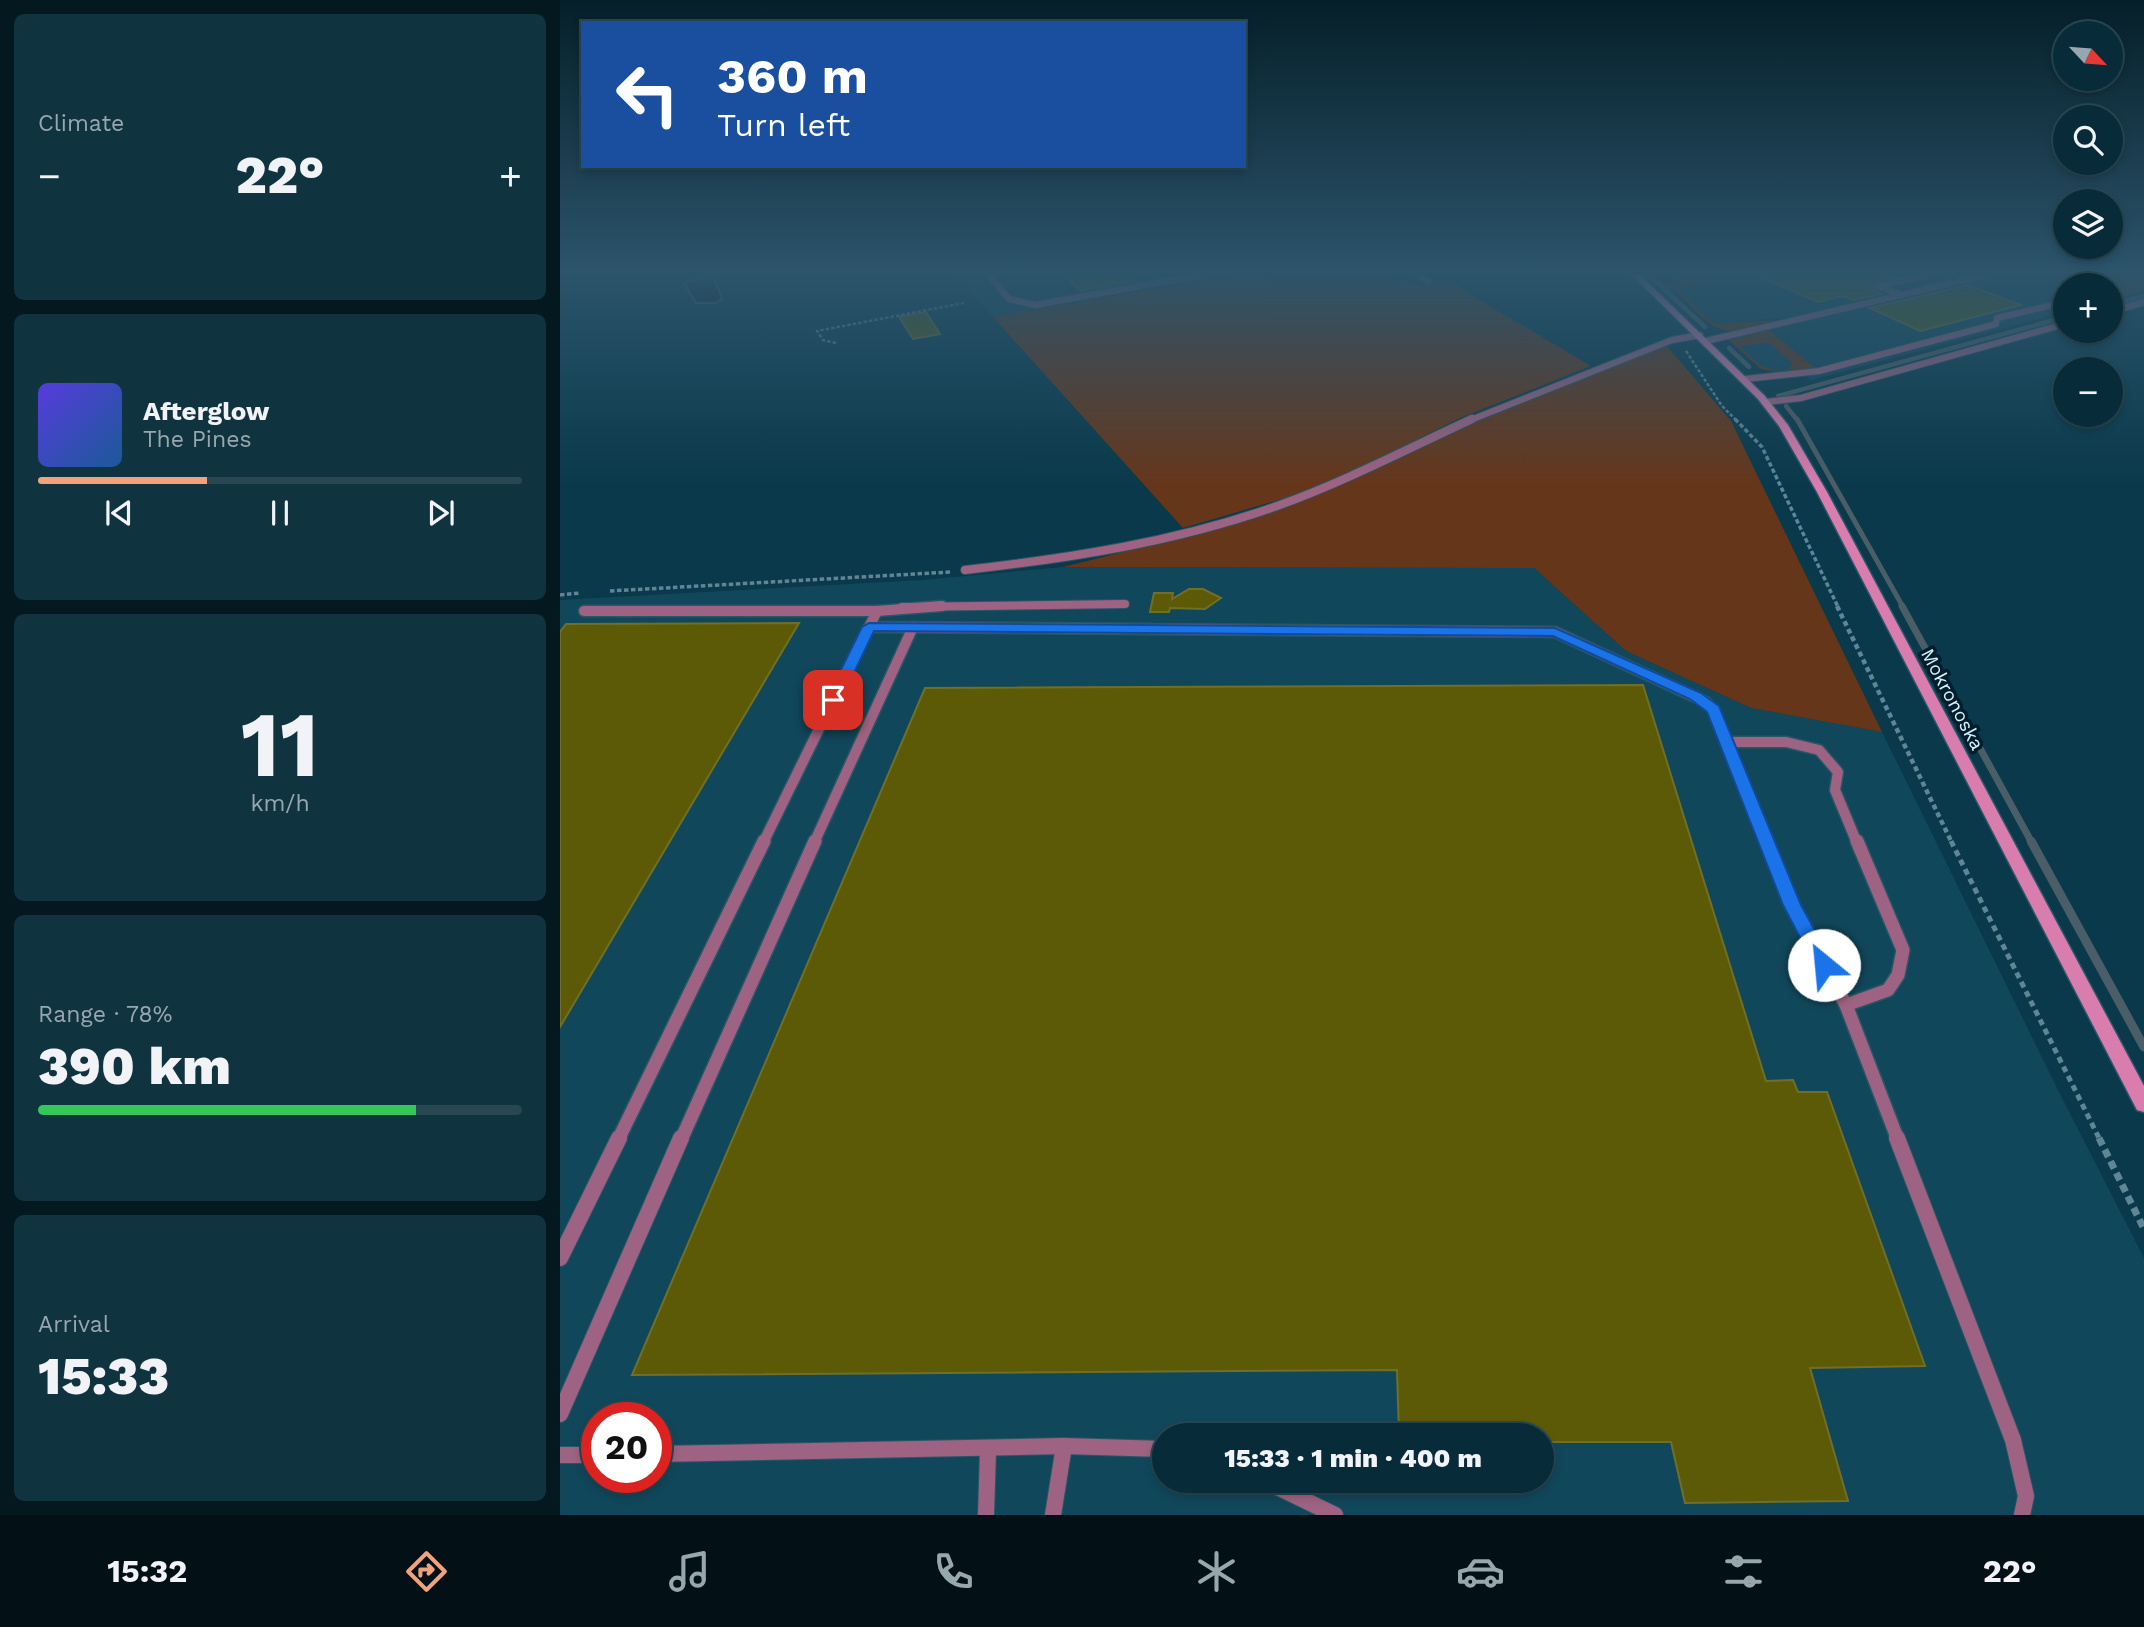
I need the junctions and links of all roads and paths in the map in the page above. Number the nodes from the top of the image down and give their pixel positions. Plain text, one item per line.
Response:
1 (1666, 344) edge
2 (1683, 344) edge
3 (1709, 344) edge
4 (1923, 344) edge
5 (1995, 344) edge
6 (1745, 379) junction
7 (1766, 402) junction
8 (965, 570) joint
9 (608, 592) dead end
10 (584, 593) dead end
11 (560, 594) edge
12 (1125, 604) dead end
13 (584, 611) dead end
14 (877, 611) junction
15 (869, 627) junction
16 (913, 627) junction
17 (1725, 742) junction
18 (1846, 1005) junction
19 (2144, 1104) edge
20 (2144, 1229) edge
21 (560, 1258) edge
22 (560, 1414) edge
23 (1064, 1446) junction
24 (1152, 1449) edge
25 (988, 1450) junction
26 (672, 1454) edge
27 (560, 1455) edge
28 (581, 1455) edge
29 (1290, 1493) edge
30 (986, 1515) edge
31 (1053, 1515) edge
32 (1335, 1515) edge
33 (2022, 1515) edge

1 - 8 lane
2 - 20 path
3 - 6 main road, Mokronoska
4 - 6 lane
5 - 7 lane
6 - 7 main road, Mokronoska
7 - 19 main road, Mokronoska
8 - 9 path
10 - 11 path
12 - 14 lane
13 - 14 lane
14 - 15 lane
15 - 16 lane
15 - 21 lane
16 - 17 lane
16 - 22 lane
17 - 18 lane
17 - 18 lane
18 - 33 lane
23 - 24 lane
23 - 25 lane
23 - 31 lane
25 - 26 lane
25 - 30 lane
27 - 28 lane
29 - 32 lane

